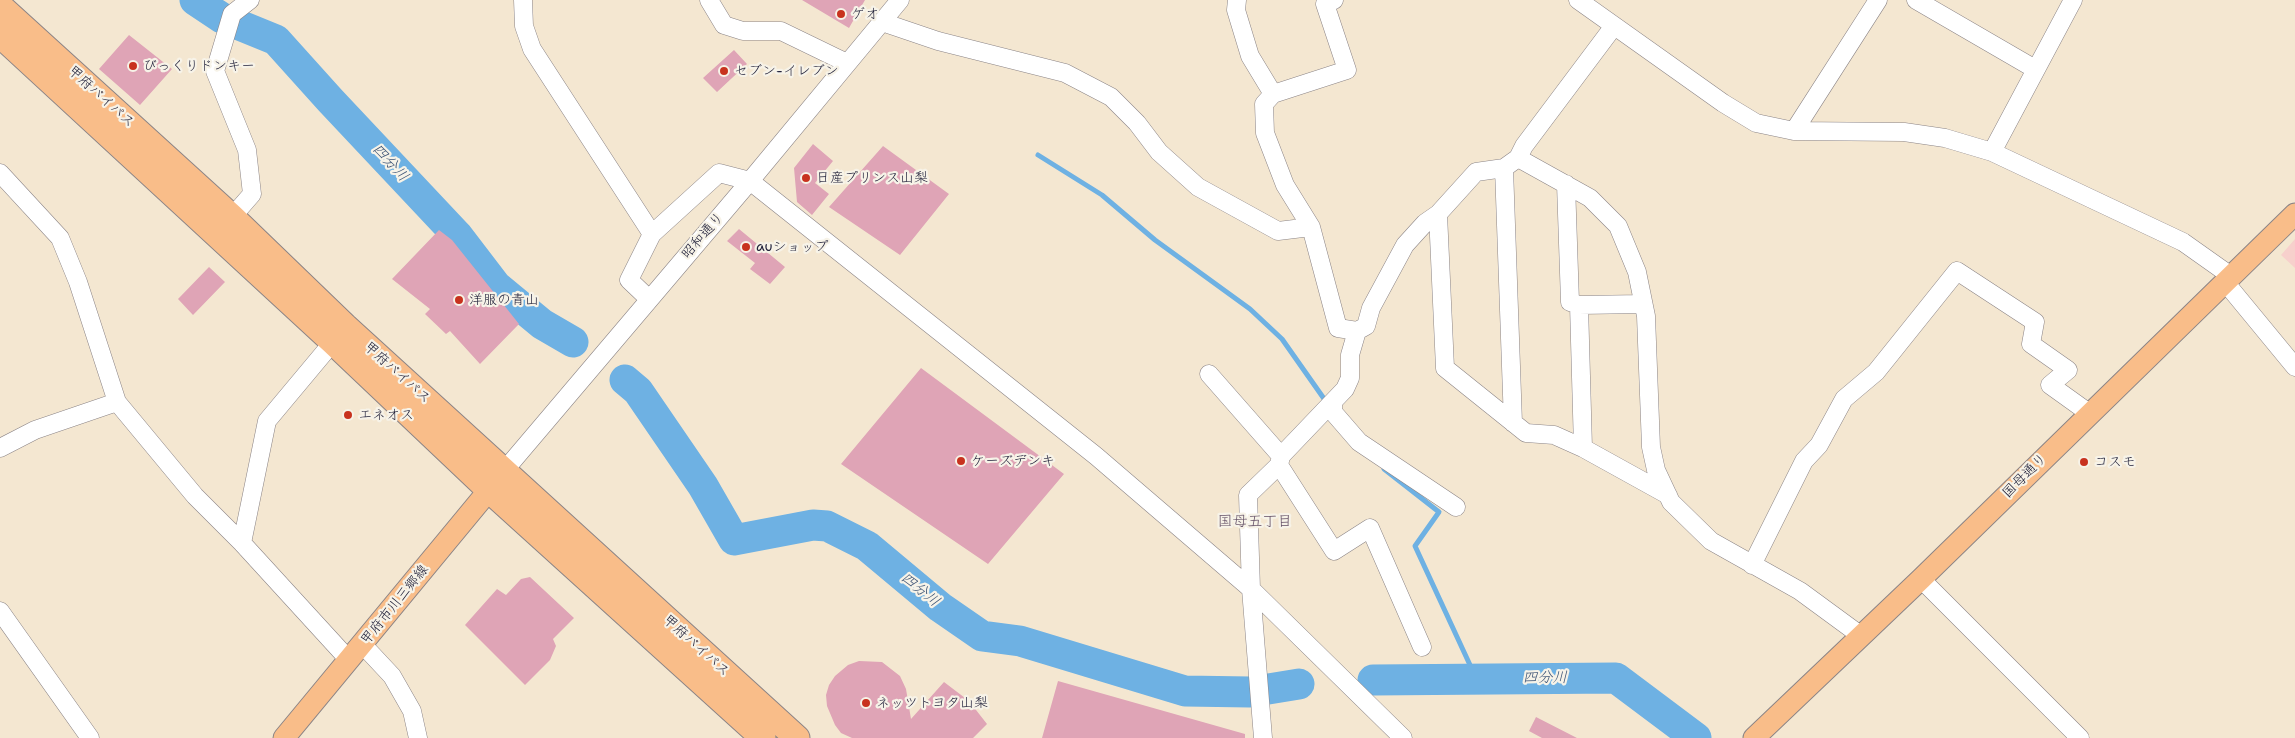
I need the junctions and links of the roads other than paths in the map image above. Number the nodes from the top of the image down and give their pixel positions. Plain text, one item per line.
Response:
1 (250, 0) edge
2 (523, 0) edge
3 (709, 0) edge
4 (900, 0) edge
5 (1237, 0) edge
6 (1334, 0) edge
7 (1578, 0) edge
8 (1878, 0) edge
9 (1916, 0) edge
10 (2073, 0) edge
11 (0, 6) edge
12 (882, 22) junction
13 (1614, 26) junction
14 (0, 35) edge
15 (848, 63) junction
16 (2035, 69) junction
17 (1273, 94) junction
18 (1794, 130) junction
19 (1992, 152) junction
20 (1511, 163) junction
21 (0, 173) edge
22 (750, 181) junction
23 (1566, 184) junction
24 (1438, 214) junction
25 (2295, 214) edge
26 (232, 217) junction
27 (1311, 227) junction
28 (652, 234) junction
29 (2228, 279) junction
30 (649, 299) junction
31 (1643, 304) junction
32 (1579, 305) junction
33 (1357, 331) junction
34 (333, 342) junction
35 (2295, 367) edge
36 (1209, 374) dead end
37 (117, 402) junction
38 (1333, 402) junction
39 (2089, 413) junction
40 (1513, 423) junction
41 (0, 448) edge
42 (1583, 448) junction
43 (1280, 460) junction
44 (504, 471) junction
45 (489, 490) junction
46 (1668, 495) junction
47 (1456, 507) dead end
48 (242, 543) junction
49 (1752, 565) junction
50 (1921, 579) junction
51 (1251, 589) junction
52 (2, 618) edge
53 (1860, 635) junction
54 (1422, 647) dead end
55 (356, 652) junction
56 (90, 738) edge
57 (284, 738) edge
58 (418, 738) edge
59 (762, 738) edge
60 (797, 738) edge
61 (1262, 738) edge
62 (1403, 738) edge
63 (1754, 738) edge
64 (2080, 738) edge

1 - 26 street
2 - 28 street
3 - 15 street
4 - 12 street, 昭和通り
5 - 17 street
6 - 17 street
7 - 13 street
8 - 18 street
9 - 16 street
10 - 16 street
11 - 26 highway, 甲府バイパス
12 - 15 street, 昭和通り
12 - 27 street
13 - 18 street
13 - 20 street
14 - 34 highway, 甲府バイパス
15 - 22 street, 昭和通り
16 - 19 street
17 - 27 street
18 - 19 street
19 - 29 street
20 - 23 street
20 - 24 street
20 - 40 street
21 - 37 street
22 - 28 street
22 - 30 street, 昭和通り
22 - 51 street
23 - 31 street
23 - 32 street
24 - 33 street
24 - 40 street
25 - 29 main road, 国母通り
26 - 44 highway, 甲府バイパス
27 - 33 street
28 - 30 street
29 - 35 street
29 - 39 main road, 国母通り
30 - 44 street, 昭和通り
31 - 32 street
31 - 46 street
32 - 42 street
33 - 38 street
34 - 45 highway, 甲府バイパス
34 - 48 street
36 - 43 street
37 - 41 street
37 - 48 street
38 - 43 street
38 - 47 street
39 - 49 street
39 - 50 main road, 国母通り
40 - 42 street
42 - 46 street
43 - 51 street
43 - 54 street
44 - 45 main road, 甲府市川三郷線
44 - 60 highway, 甲府バイパス
45 - 55 main road, 甲府市川三郷線
45 - 59 highway, 甲府バイパス
46 - 49 street
48 - 55 street
49 - 53 street
50 - 53 main road, 国母通り
50 - 64 street
51 - 61 street
51 - 62 street
52 - 56 street
53 - 63 main road, 国母通り
55 - 57 main road, 甲府市川三郷線
55 - 58 street

